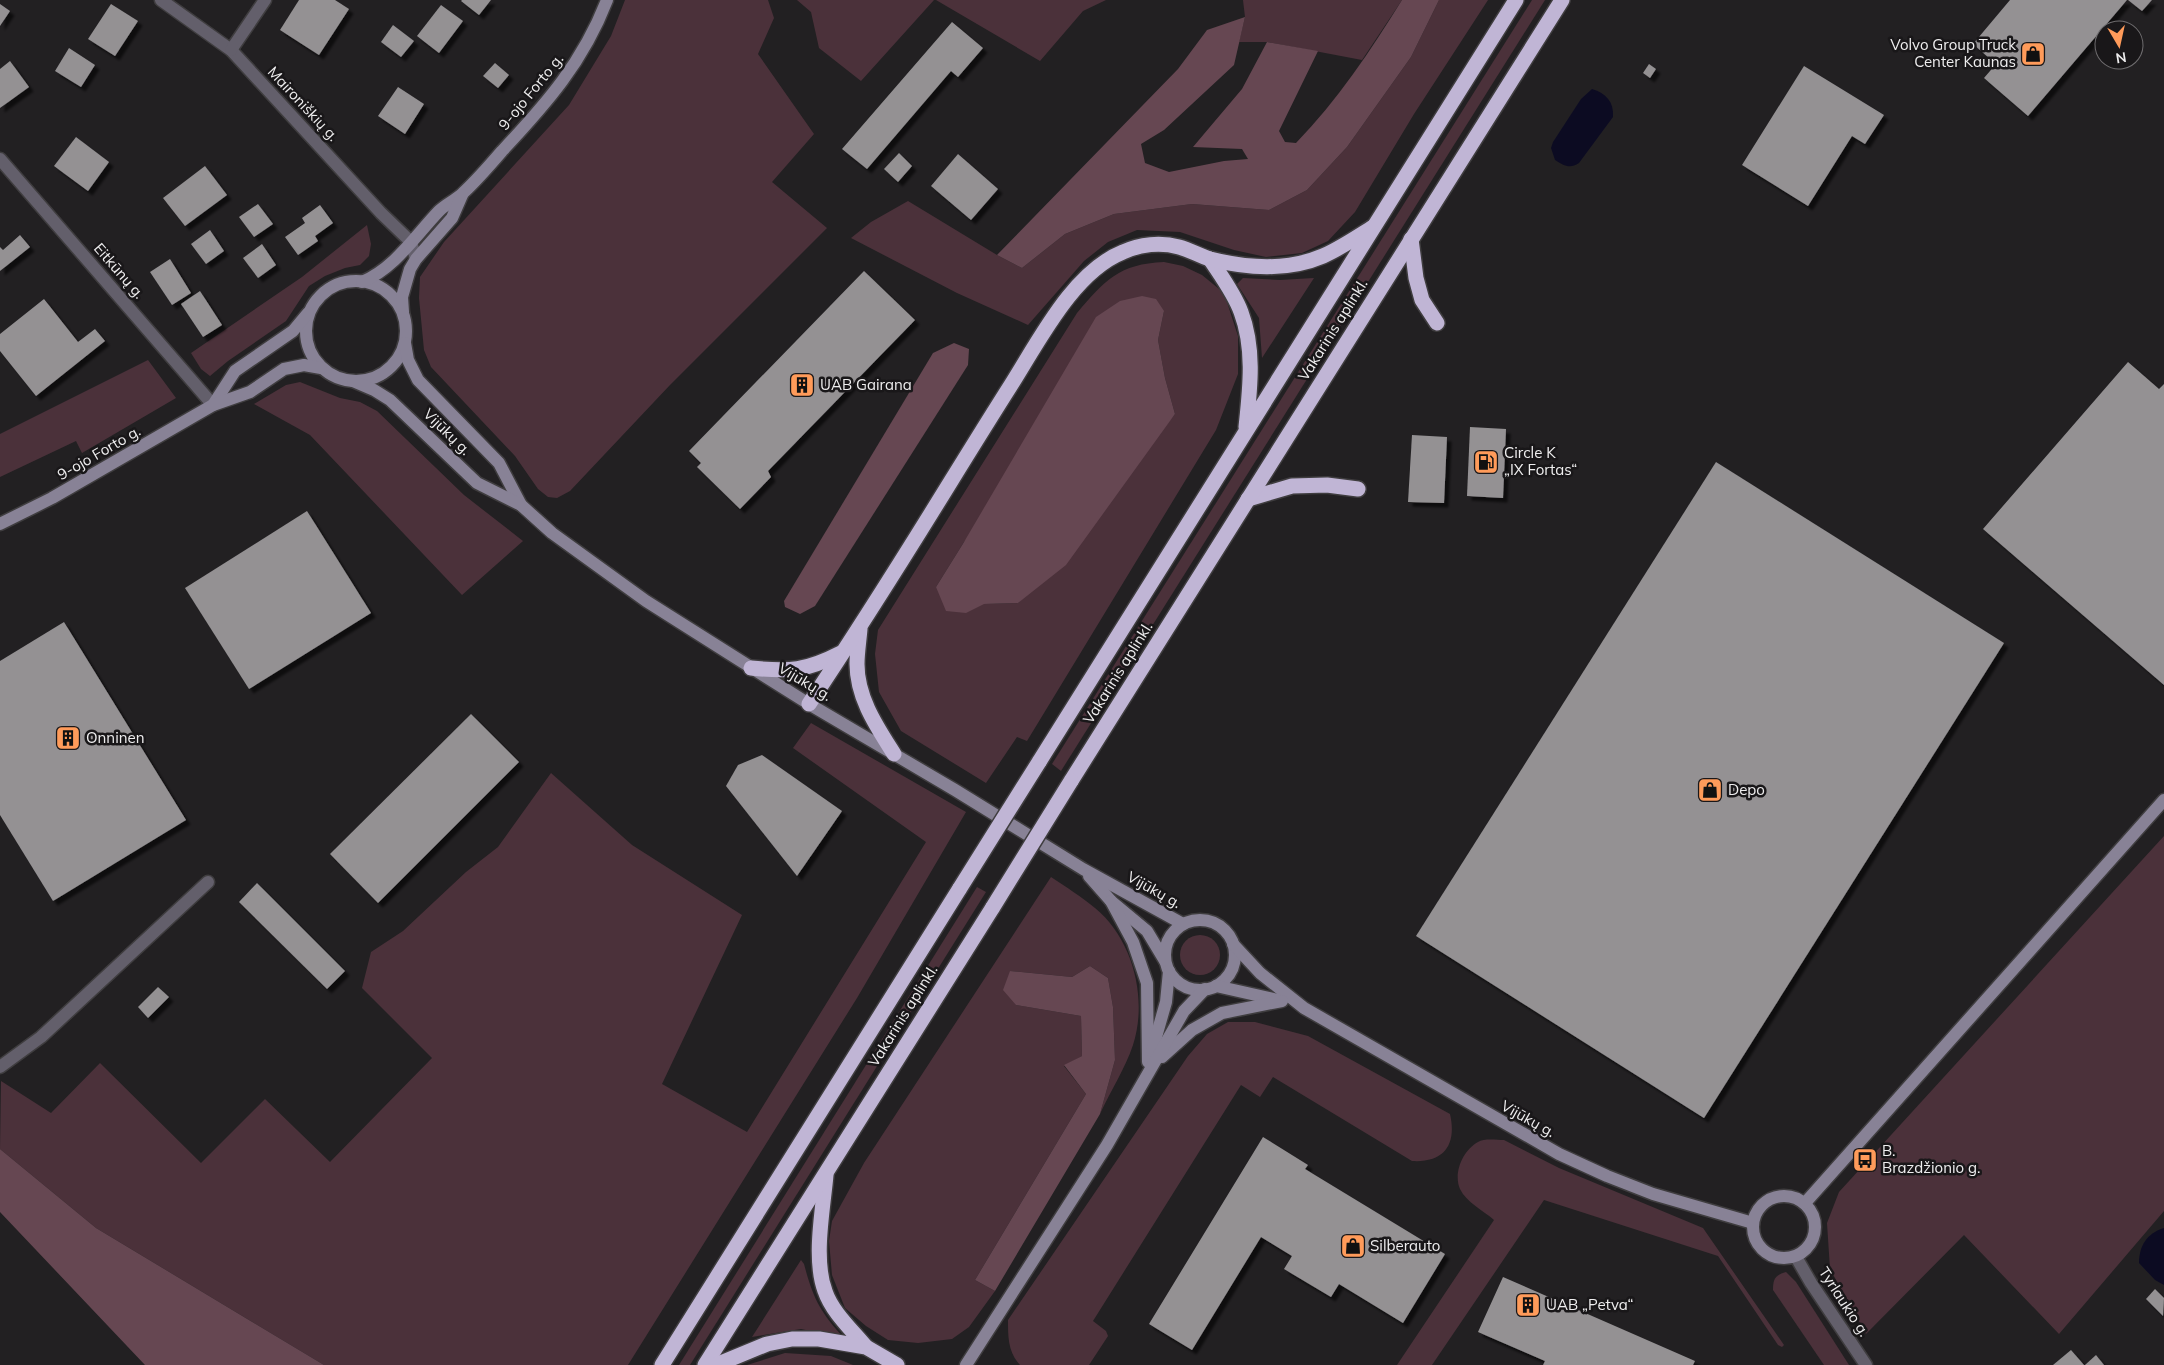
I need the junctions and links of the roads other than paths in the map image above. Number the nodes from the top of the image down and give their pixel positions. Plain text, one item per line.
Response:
1 (161, 0) edge
2 (265, 0) edge
3 (607, 0) edge
4 (1516, 0) edge
5 (1562, 0) edge
6 (1569, 0) edge
7 (1548, 22) junction
8 (231, 50) junction
9 (0, 159) edge
10 (463, 193) junction
11 (1376, 225) junction
12 (1411, 239) junction
13 (411, 242) junction
14 (416, 259) junction
15 (1210, 259) junction
16 (362, 282) junction
17 (310, 310) junction
18 (403, 315) junction
19 (1437, 323) dead end
20 (405, 341) junction
21 (321, 368) junction
22 (353, 381) junction
23 (212, 405) junction
24 (1246, 432) junction
25 (1358, 489) dead end
26 (1248, 499) junction
27 (521, 505) junction
28 (0, 524) edge
29 (860, 628) junction
30 (845, 651) junction
31 (751, 668) junction
32 (809, 704) junction
33 (894, 754) junction
34 (2164, 800) edge
35 (1083, 870) junction
36 (208, 882) dead end
37 (1110, 901) junction
38 (1183, 924) junction
39 (1233, 944) junction
40 (1167, 966) junction
41 (1211, 987) junction
42 (1282, 1001) junction
43 (1304, 1008) junction
44 (1152, 1063) junction
45 (0, 1067) edge
46 (826, 1171) junction
47 (1804, 1203) junction
48 (1753, 1223) junction
49 (1796, 1257) junction
50 (866, 1347) junction
51 (662, 1365) edge
52 (705, 1365) edge
53 (716, 1365) edge
54 (897, 1365) edge
55 (966, 1365) edge
56 (1866, 1365) edge

1 - 8 street, Maironiškių g.
2 - 8 street
3 - 10 main road, 9-ojo Forto g.
4 - 11 highway, Vakarinis aplinkl.
5 - 7 highway, Vakarinis aplinkl.
6 - 7 highway
7 - 12 highway, Vakarinis aplinkl.
8 - 13 street, Maironiškių g.
9 - 23 street, Eitkūnų g.
10 - 13 main road, 9-ojo Forto g.
10 - 14 main road, 9-ojo Forto g.
11 - 15 highway
11 - 24 highway, Vakarinis aplinkl.
12 - 19 highway
12 - 26 highway, Vakarinis aplinkl.
13 - 14 street
13 - 16 main road, 9-ojo Forto g.
14 - 18 main road, 9-ojo Forto g.
15 - 24 highway
15 - 29 highway
16 - 17 main road
16 - 18 main road
17 - 21 main road
17 - 23 main road, 9-ojo Forto g.
18 - 20 main road
20 - 22 main road
20 - 27 main road, Vijūkų g.
21 - 22 main road
21 - 23 main road, 9-ojo Forto g.
22 - 27 main road, Vijūkų g.
23 - 28 main road, 9-ojo Forto g.
24 - 51 highway, Vakarinis aplinkl., bridge
25 - 26 highway
26 - 46 highway, Vakarinis aplinkl., bridge
27 - 31 main road, Vijūkų g.
29 - 30 highway
29 - 33 highway
30 - 31 highway
30 - 32 highway
31 - 32 main road, Vijūkų g.
32 - 33 main road, Vijūkų g.
33 - 35 main road, Vijūkų g.
34 - 47 main road
35 - 37 main road, Vijūkų g.
35 - 38 main road, Vijūkų g.
36 - 45 street
37 - 40 main road, Vijūkų g.
37 - 44 main road
38 - 39 main road
38 - 40 main road
39 - 41 main road
39 - 43 main road, Vijūkų g.
40 - 41 main road
40 - 44 main road
41 - 42 main road, Vijūkų g.
41 - 44 main road
42 - 43 main road, Vijūkų g.
42 - 44 main road
43 - 48 main road, Vijūkų g.
44 - 55 main road
46 - 50 highway
46 - 52 highway, Vakarinis aplinkl.
47 - 48 main road
47 - 49 main road
48 - 49 main road
49 - 56 street, Tyrlaukio g.
50 - 53 highway
50 - 54 highway

